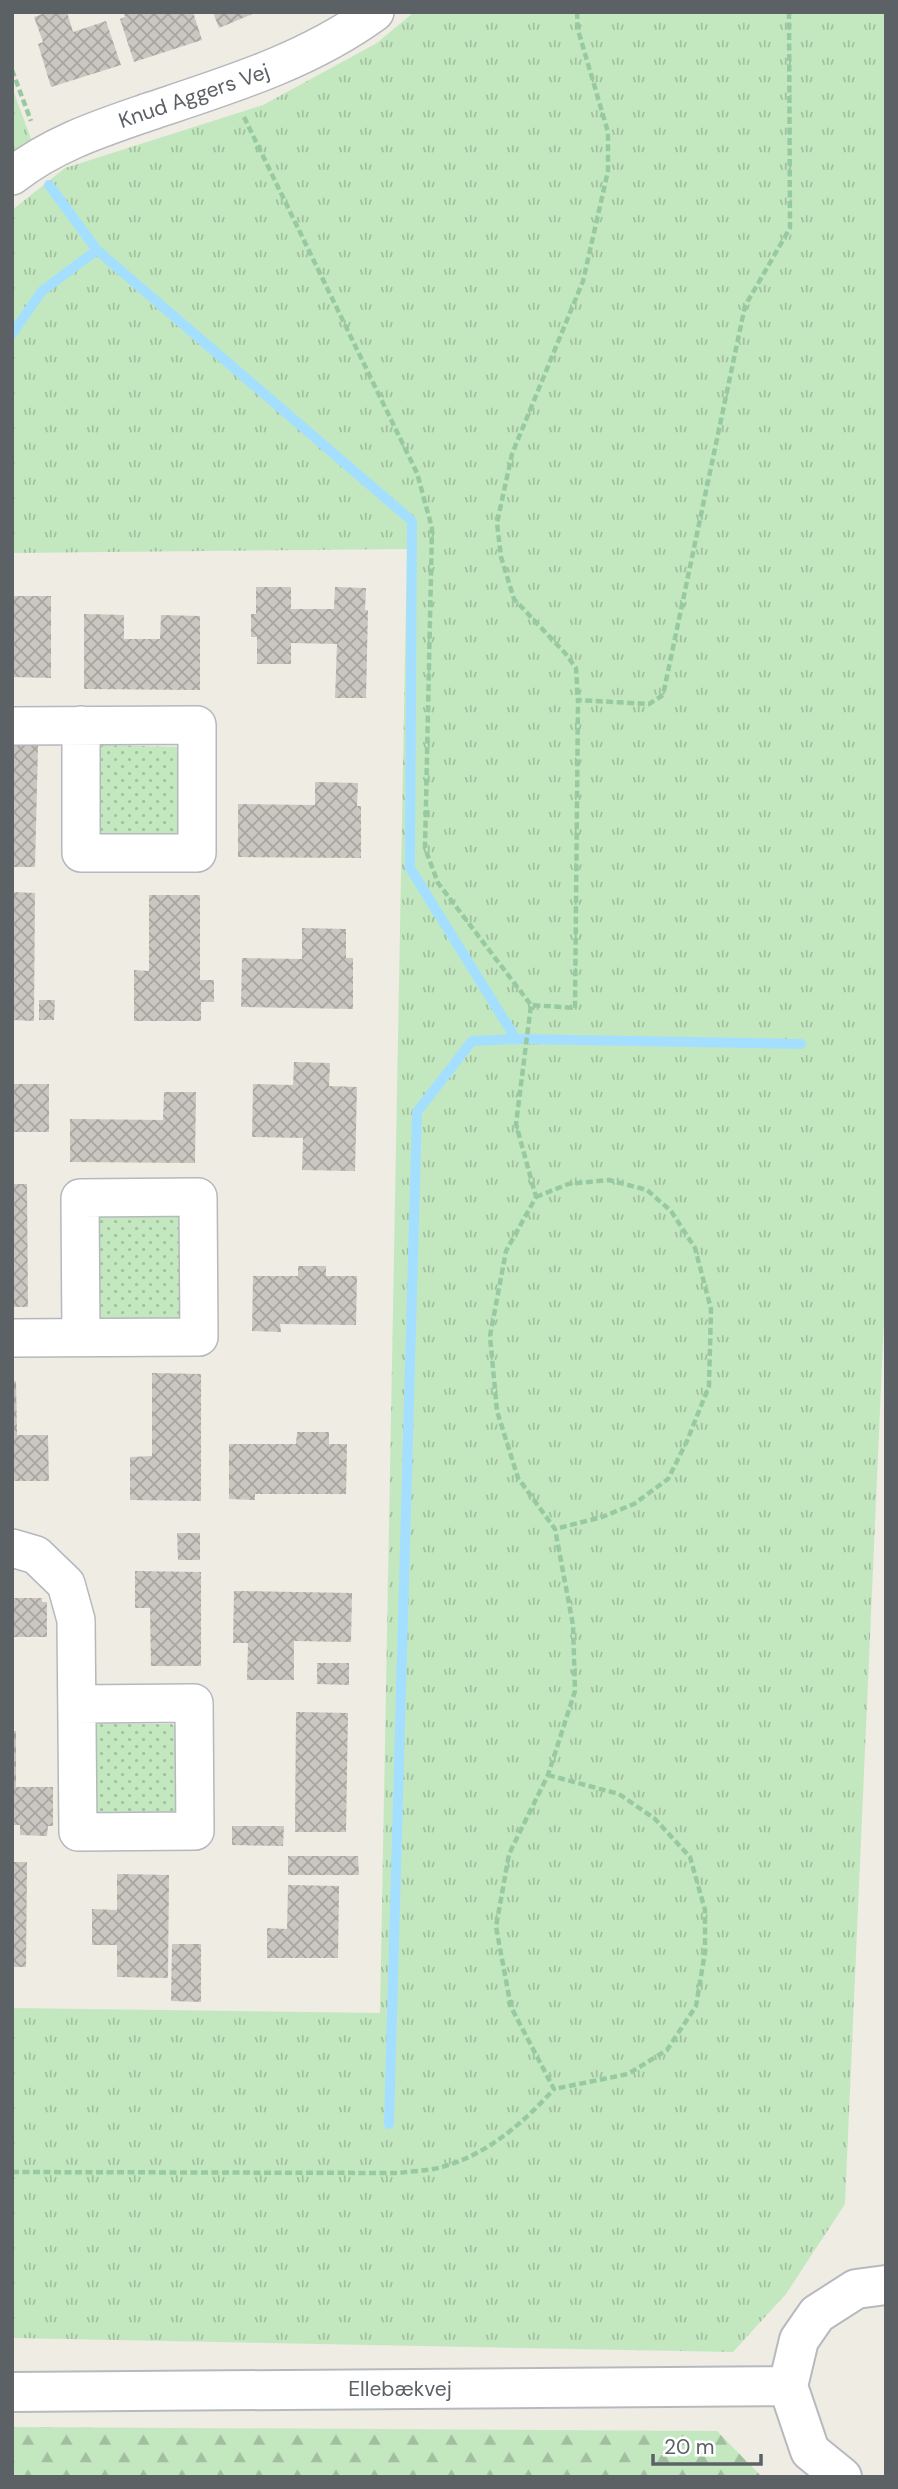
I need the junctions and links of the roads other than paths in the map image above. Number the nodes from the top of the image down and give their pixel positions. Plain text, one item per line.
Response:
1 (375, 12) edge
2 (12, 176) edge
3 (81, 725) junction
4 (12, 726) edge
5 (81, 1337) junction
6 (12, 1338) edge
7 (12, 1548) edge
8 (77, 1704) junction
9 (886, 2285) edge
10 (788, 2386) junction
11 (12, 2392) edge
12 (842, 2477) edge

1 - 2 street, Knud Aggers Vej
3 - 3 street
3 - 4 street
5 - 5 street
5 - 6 street
7 - 8 street
8 - 8 street
9 - 10 street
10 - 11 street, Ellebækvej
10 - 12 street

